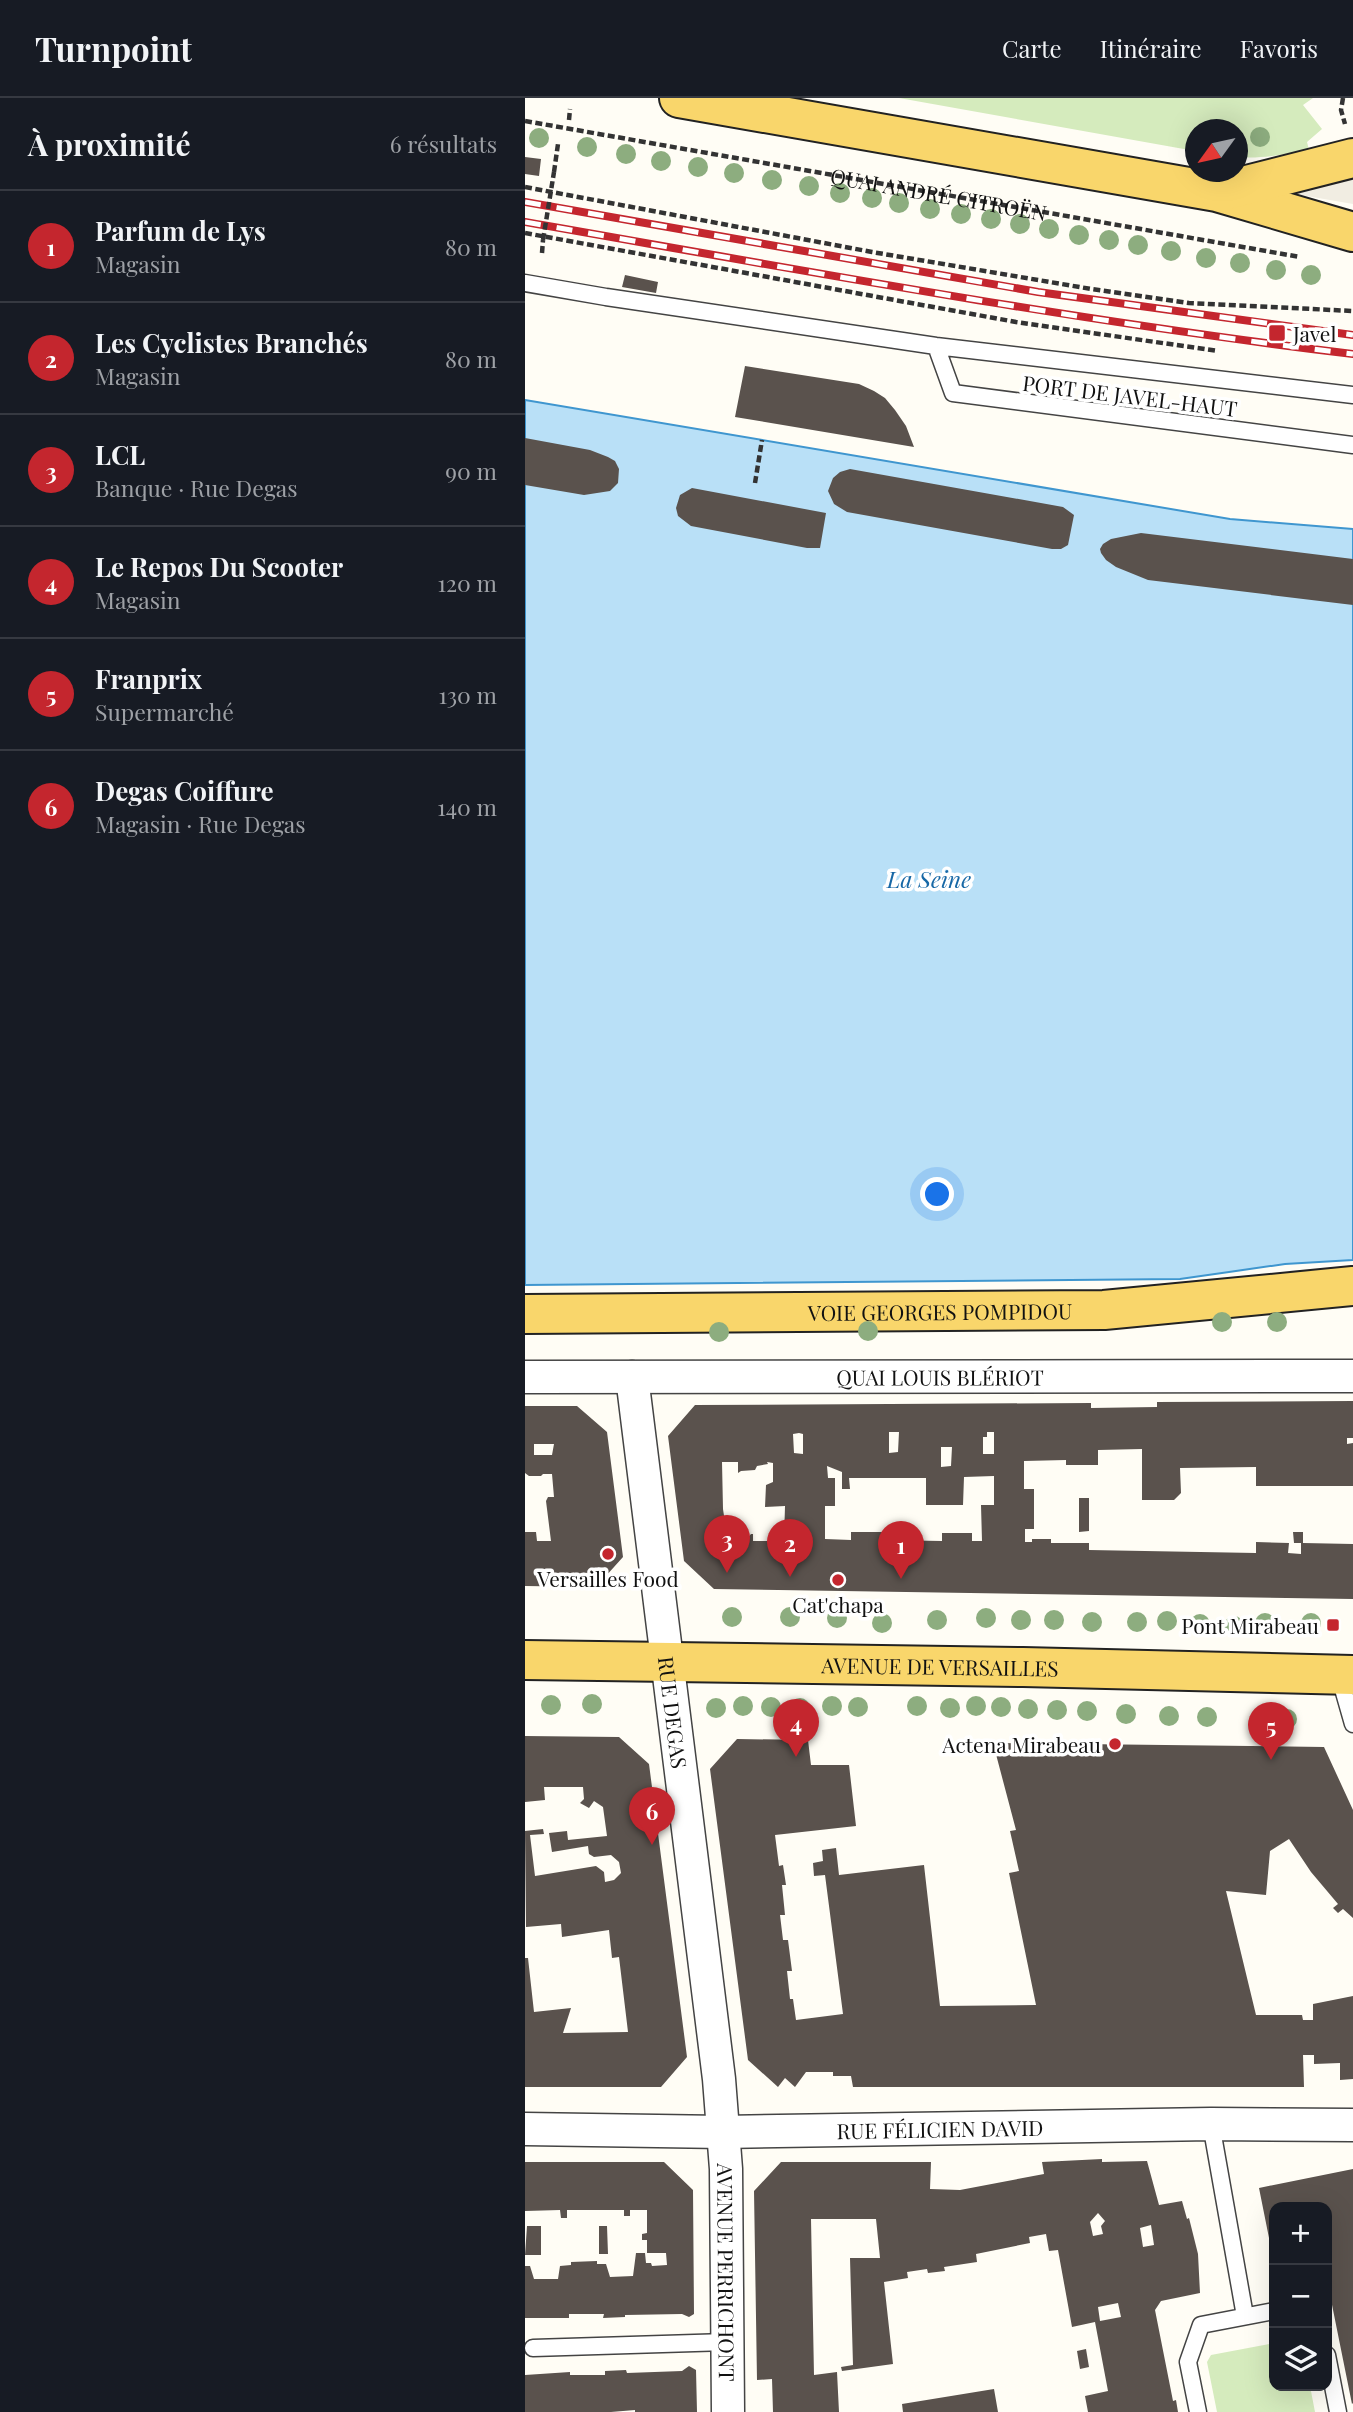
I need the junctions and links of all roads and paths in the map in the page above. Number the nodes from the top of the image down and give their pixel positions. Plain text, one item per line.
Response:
1 (679, 98) edge
2 (570, 109) dead end
3 (569, 120) dead end
4 (525, 121) edge
5 (558, 144) dead end
6 (1353, 158) edge
7 (525, 187) edge
8 (1217, 192) junction
9 (1353, 232) edge
10 (525, 233) edge
11 (542, 253) dead end
12 (1308, 258) dead end
13 (525, 283) edge
14 (1353, 311) edge
15 (936, 346) junction
16 (1222, 352) dead end
17 (1353, 395) edge
18 (762, 440) dead end
19 (1353, 445) edge
20 (755, 483) dead end
21 (1353, 1286) edge
22 (525, 1314) edge
23 (1353, 1376) edge
24 (525, 1377) edge
25 (632, 1377) junction
26 (525, 1660) edge
27 (666, 1662) junction
28 (1346, 1675) edge
29 (1353, 1724) edge
30 (1212, 2124) junction
31 (1353, 2125) edge
32 (525, 2129) edge
33 (723, 2132) junction
34 (1269, 2312) edge
35 (1245, 2316) junction
36 (727, 2342) junction
37 (533, 2348) dead end
38 (1332, 2381) edge
39 (728, 2412) edge
40 (1198, 2412) edge
41 (1338, 2412) edge

1 - 8 main road
2 - 3 path
4 - 12 path, QUAI ANDRÉ CITROËN
5 - 11 path, bridge
6 - 8 main road
7 - 14 path
8 - 9 main road
10 - 16 path
13 - 15 lane, PORT DE JAVEL-HAUT
15 - 17 lane, PORT DE JAVEL-HAUT
15 - 19 lane, PORT DE JAVEL-HAUT
18 - 20 path
21 - 22 main road, VOIE GEORGES POMPIDOU
23 - 25 street, QUAI LOUIS BLÉRIOT
24 - 25 street, QUAI LOUIS BLÉRIOT
25 - 27 street, RUE DEGAS
26 - 27 main road, AVENUE DE VERSAILLES
27 - 28 main road, AVENUE DE VERSAILLES
27 - 33 street, RUE DEGAS
28 - 29 lane
30 - 31 street, RUE FÉLICIEN DAVID
30 - 33 street, RUE FÉLICIEN DAVID
30 - 35 lane
32 - 33 street, RUE FÉLICIEN DAVID
33 - 36 street, AVENUE PERRICHONT
34 - 35 lane
35 - 40 lane
36 - 37 lane
36 - 39 street, AVENUE PERRICHONT
38 - 41 lane

